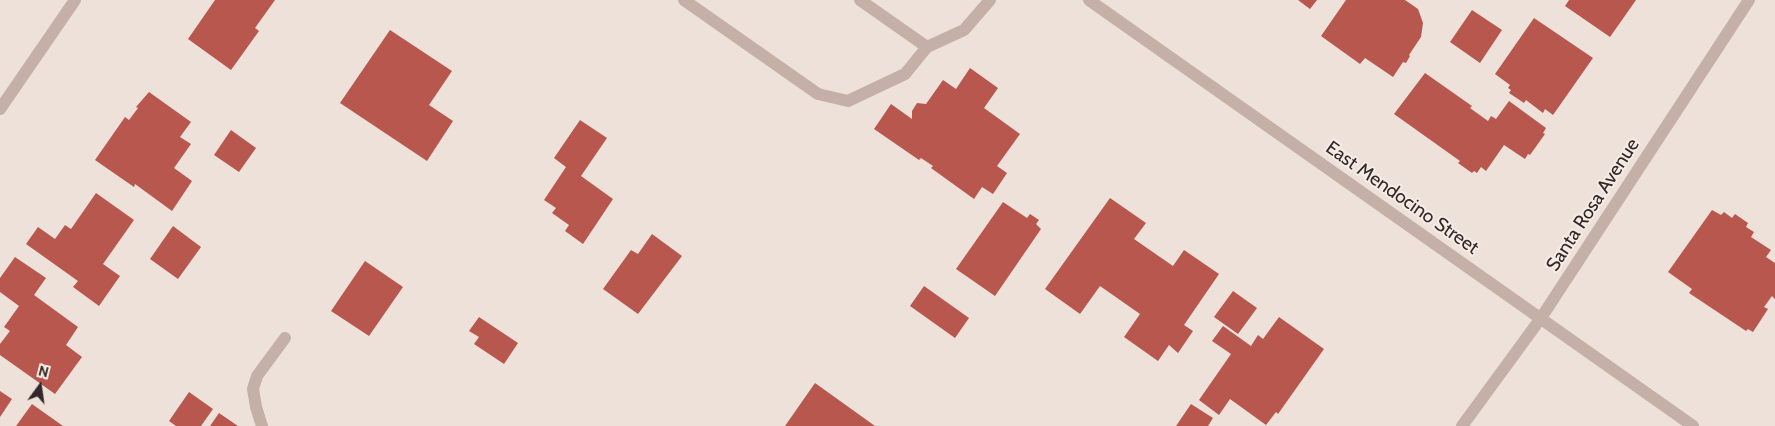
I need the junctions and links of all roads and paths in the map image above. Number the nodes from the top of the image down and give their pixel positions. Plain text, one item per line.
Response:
1 (75, 0) edge
2 (684, 0) edge
3 (860, 0) edge
4 (990, 0) edge
5 (1089, 0) edge
6 (1749, 0) edge
7 (927, 47) junction
8 (0, 109) edge
9 (1541, 318) junction
10 (284, 338) dead end
11 (262, 426) edge
12 (1462, 426) edge
13 (1693, 426) edge

1 - 8 street
2 - 7 street
3 - 7 street
4 - 7 street
5 - 9 street, East Mendocino Street
6 - 9 street, Santa Rosa Avenue
9 - 12 street, Santa Rosa Avenue
9 - 13 street, East Mendocino Street
10 - 11 street

